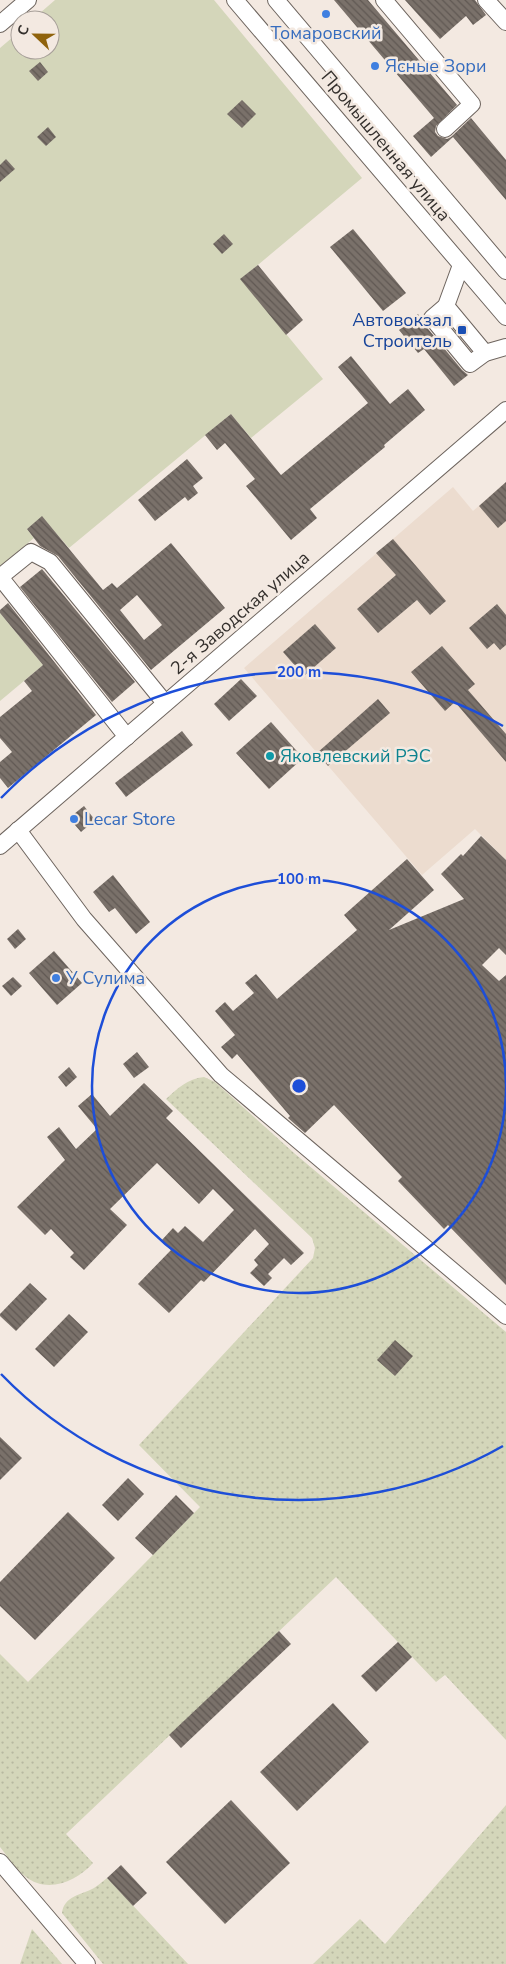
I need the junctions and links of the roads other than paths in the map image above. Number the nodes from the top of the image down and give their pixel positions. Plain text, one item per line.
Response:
1 (28, 0) edge
2 (235, 0) edge
3 (276, 0) edge
4 (384, 0) edge
5 (486, 0) edge
6 (506, 22) edge
7 (0, 24) edge
8 (445, 129) dead end
9 (461, 265) junction
10 (506, 270) edge
11 (506, 318) edge
12 (506, 347) edge
13 (506, 410) edge
14 (165, 703) junction
15 (126, 736) junction
16 (18, 830) junction
17 (0, 846) edge
18 (506, 1316) edge
19 (0, 1862) edge
20 (87, 1964) edge

1 - 7 street
2 - 9 street, Промышленная улица
3 - 10 street
4 - 8 street
5 - 6 street
9 - 11 street, Промышленная улица
9 - 12 street
13 - 14 street, 2-я Заводская улица
14 - 15 street, 2-я Заводская улица
14 - 15 street
15 - 16 street, 2-я Заводская улица
16 - 17 street, 2-я Заводская улица
16 - 18 street
19 - 20 street

